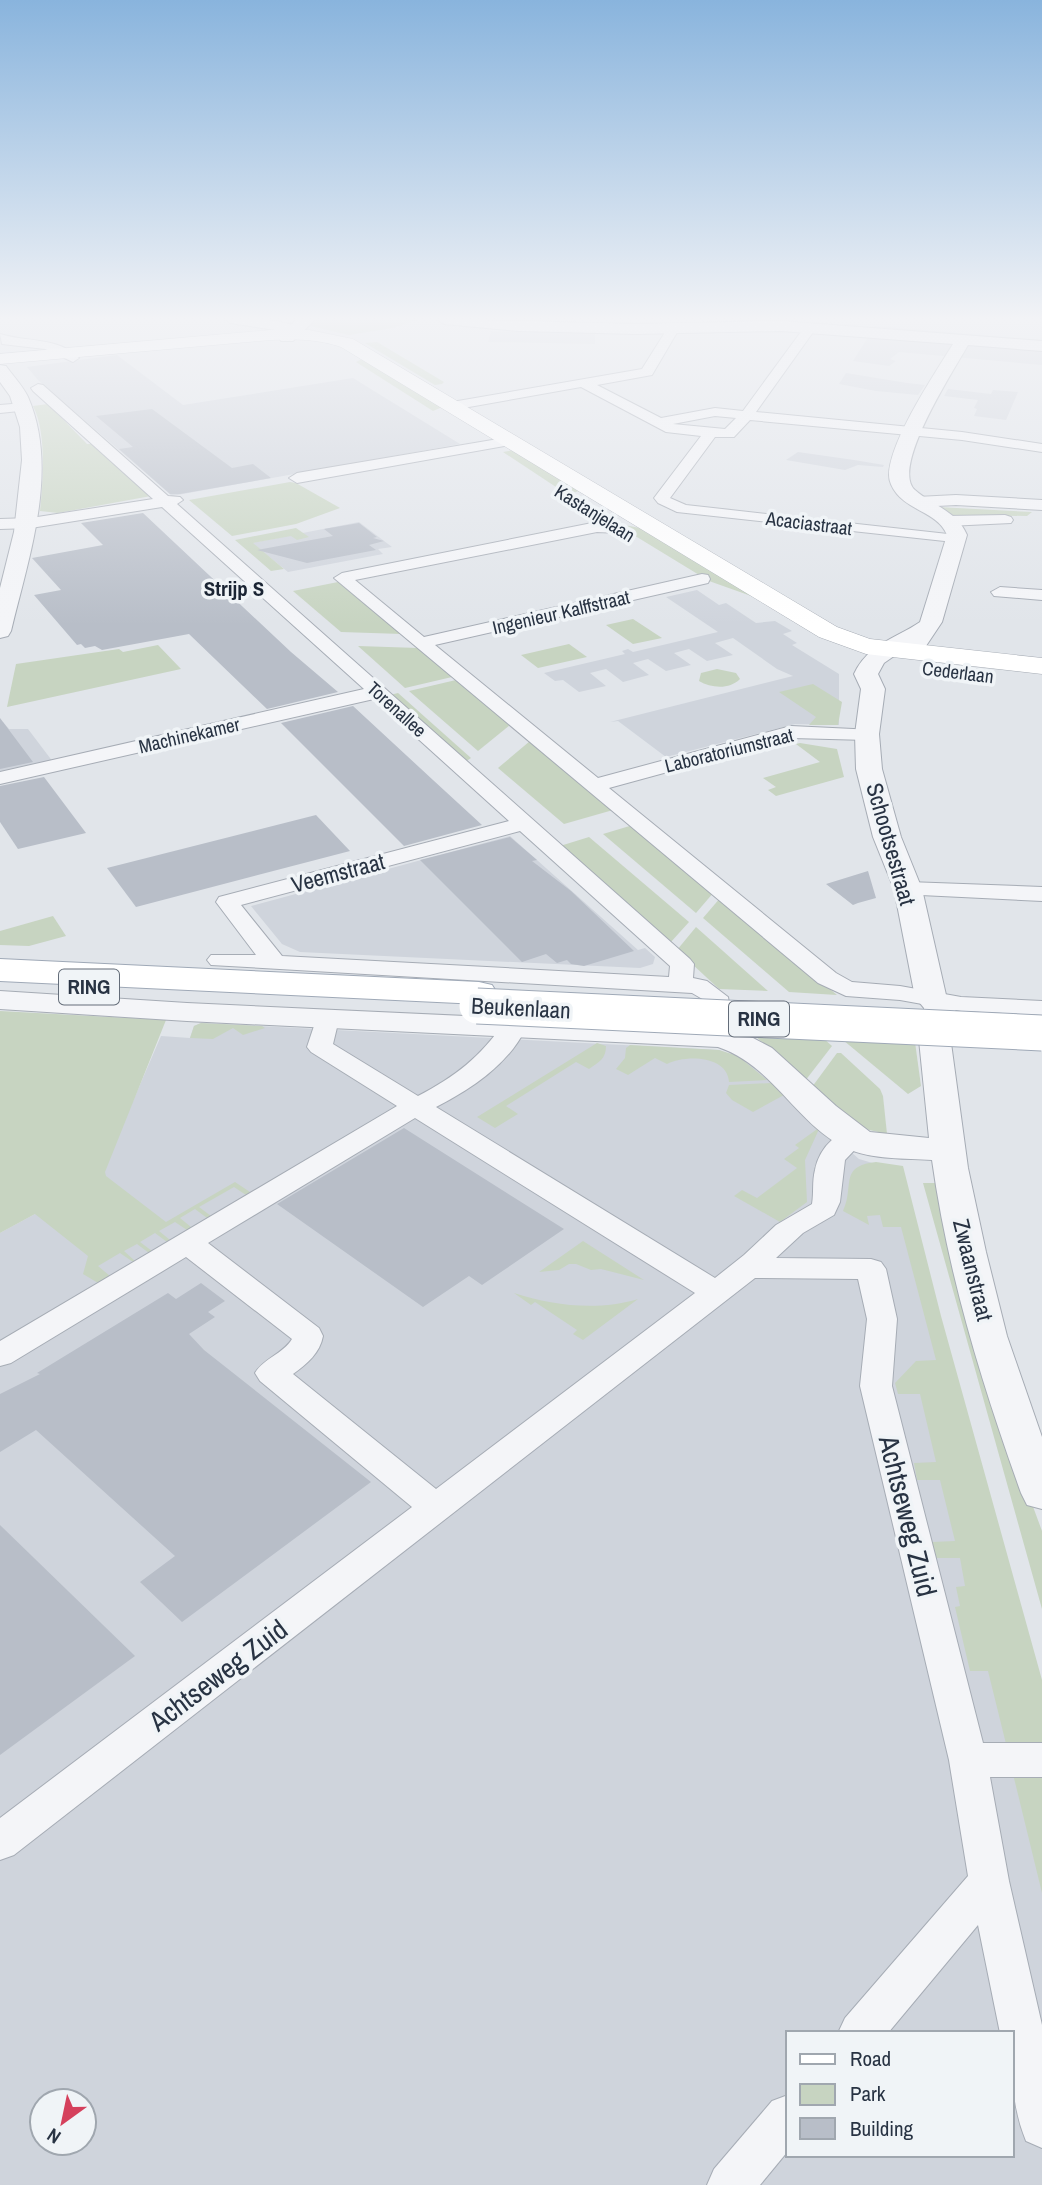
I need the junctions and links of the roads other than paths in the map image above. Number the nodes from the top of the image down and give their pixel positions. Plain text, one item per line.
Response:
1 (27, 421) edge
2 (79, 421) edge
3 (446, 421) edge
4 (478, 421) edge
5 (653, 421) edge
6 (668, 421) edge
7 (741, 421) edge
8 (805, 421) edge
9 (920, 421) edge
10 (657, 423) junction
11 (914, 432) junction
12 (711, 433) junction
13 (510, 441) junction
14 (485, 445) junction
15 (1042, 448) edge
16 (297, 478) dead end
17 (173, 500) junction
18 (918, 502) junction
19 (1042, 505) edge
20 (1039, 518) edge
21 (948, 521) junction
22 (0, 524) edge
23 (24, 524) junction
24 (619, 528) junction
25 (957, 540) junction
26 (342, 579) joint
27 (702, 579) junction
28 (1000, 592) dead end
29 (1042, 595) edge
30 (0, 631) edge
31 (421, 643) junction
32 (890, 656) junction
33 (1042, 666) edge
34 (1042, 682) edge
35 (378, 692) junction
36 (867, 734) junction
37 (0, 778) edge
38 (593, 786) junction
39 (525, 823) junction
40 (908, 889) junction
41 (1042, 894) edge
42 (219, 960) dead end
43 (275, 963) junction
44 (0, 970) edge
45 (0, 982) edge
46 (680, 984) junction
47 (930, 997) junction
48 (478, 999) junction
49 (0, 1000) edge
50 (1042, 1008) edge
51 (327, 1019) junction
52 (1042, 1020) edge
53 (513, 1028) junction
54 (1042, 1033) edge
55 (721, 1038) junction
56 (935, 1041) junction
57 (1042, 1046) edge
58 (414, 1107) junction
59 (853, 1137) junction
60 (947, 1150) junction
61 (188, 1243) junction
62 (757, 1260) junction
63 (716, 1292) junction
64 (0, 1355) edge
65 (1042, 1493) edge
66 (436, 1507) junction
67 (968, 1760) junction
68 (1042, 1760) edge
69 (0, 1842) edge
70 (989, 1881) junction
71 (862, 2031) edge
72 (786, 2119) edge
73 (1042, 2125) edge
74 (730, 2185) edge

1 - 23 street
2 - 17 street, Torenallee
3 - 14 main road, Kastanjelaan
4 - 13 main road, Kastanjelaan
5 - 10 street
6 - 10 street
7 - 12 street
8 - 11 street
9 - 11 street
10 - 12 street
11 - 15 street
11 - 18 street
12 - 25 street, Acaciastraat
13 - 14 street
13 - 32 main road, Kastanjelaan
14 - 16 street
14 - 24 main road, Kastanjelaan
17 - 23 street
17 - 35 street, Torenallee
18 - 19 street
18 - 21 street
20 - 21 street
21 - 25 street
22 - 23 street
23 - 30 street
24 - 26 street
24 - 27 main road, Kastanjelaan
25 - 32 street, Schootsestraat
26 - 31 street
27 - 31 street, Ingenieur Kalffstraat
27 - 32 main road, Kastanjelaan
28 - 29 street
31 - 38 street
32 - 33 main road, Cederlaan
32 - 34 main road, Cederlaan
32 - 36 street, Schootsestraat
35 - 37 street, Machinekamer
35 - 39 street, Torenallee
36 - 38 street, Laboratoriumstraat
36 - 40 street, Schootsestraat
38 - 47 street
39 - 43 street, Veemstraat
39 - 46 street, Torenallee
40 - 41 street
40 - 47 street, Schootsestraat
42 - 43 street, Beukenlaan
43 - 46 street, Beukenlaan
44 - 48 main road, Beukenlaan / RING
45 - 48 main road, Beukenlaan / RING
46 - 55 street
47 - 50 street
47 - 56 street, Schootsestraat
48 - 52 main road, Beukenlaan / RING
48 - 54 main road, Beukenlaan / RING, bridge
49 - 51 street, Beukenlaan
51 - 53 street, Beukenlaan
51 - 58 street
53 - 55 street, Beukenlaan
53 - 58 street
55 - 59 street, Beukenlaan
56 - 57 street
56 - 60 street, Zwaanstraat
58 - 61 street
58 - 63 street
59 - 60 street, Beukenlaan
59 - 62 street, Achtseweg Zuid
60 - 65 street, Zwaanstraat
61 - 64 street
61 - 66 street
62 - 63 street, Achtseweg Zuid
62 - 67 street, Achtseweg Zuid
63 - 66 street, Achtseweg Zuid
66 - 69 street, Achtseweg Zuid
67 - 68 street
67 - 70 street, Achtseweg Zuid
70 - 71 street
70 - 73 street, Achtseweg Zuid
72 - 74 street

